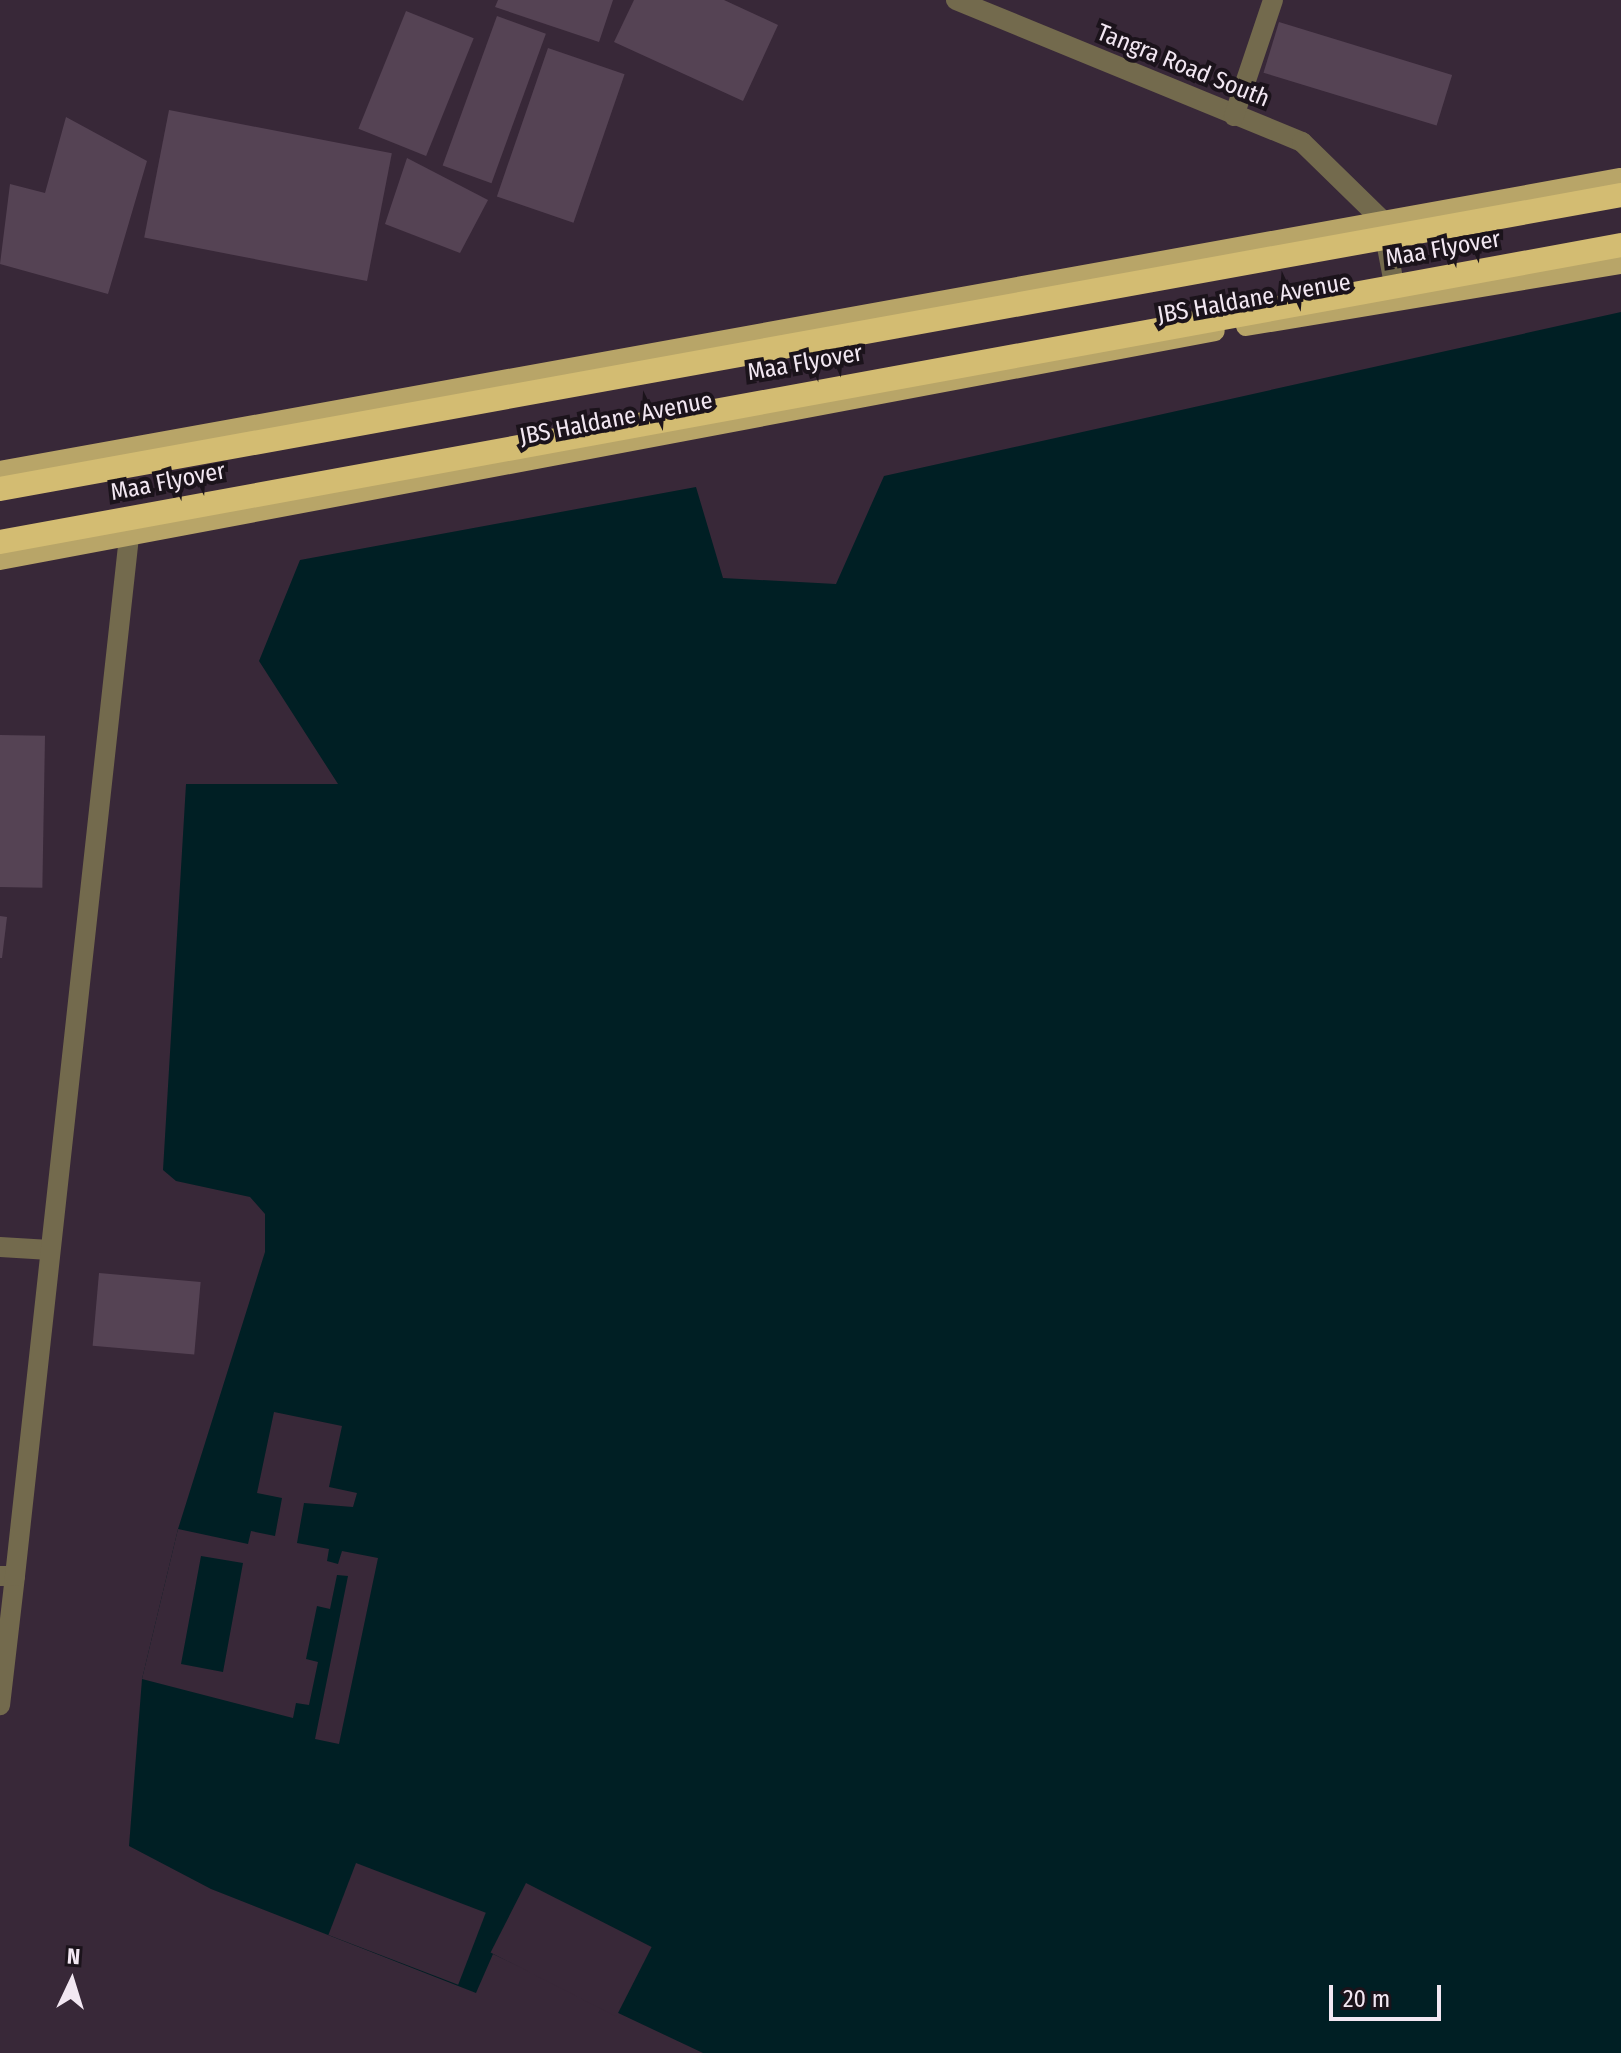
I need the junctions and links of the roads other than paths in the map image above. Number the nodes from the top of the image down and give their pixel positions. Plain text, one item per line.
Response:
1 (956, 0) edge
2 (1273, 0) edge
3 (1234, 116) junction
4 (1621, 178) edge
5 (1621, 195) edge
6 (1382, 220) junction
7 (1621, 245) edge
8 (1621, 264) edge
9 (1397, 300) junction
10 (0, 471) edge
11 (0, 489) edge
12 (129, 536) junction
13 (0, 542) edge
14 (0, 560) edge
15 (0, 1247) edge
16 (50, 1250) junction
17 (8, 1576) edge
18 (0, 1705) edge

1 - 3 street, Tangra Road South
2 - 3 street
3 - 6 street, Tangra Road South
4 - 6 main road
5 - 11 highway, Maa Flyover, bridge
6 - 9 street
6 - 10 main road
7 - 13 highway, Maa Flyover, bridge
8 - 9 main road, JBS Haldane Avenue
9 - 12 main road, JBS Haldane Avenue
12 - 14 main road, JBS Haldane Avenue
12 - 16 street
15 - 16 street
16 - 17 street
17 - 18 street

